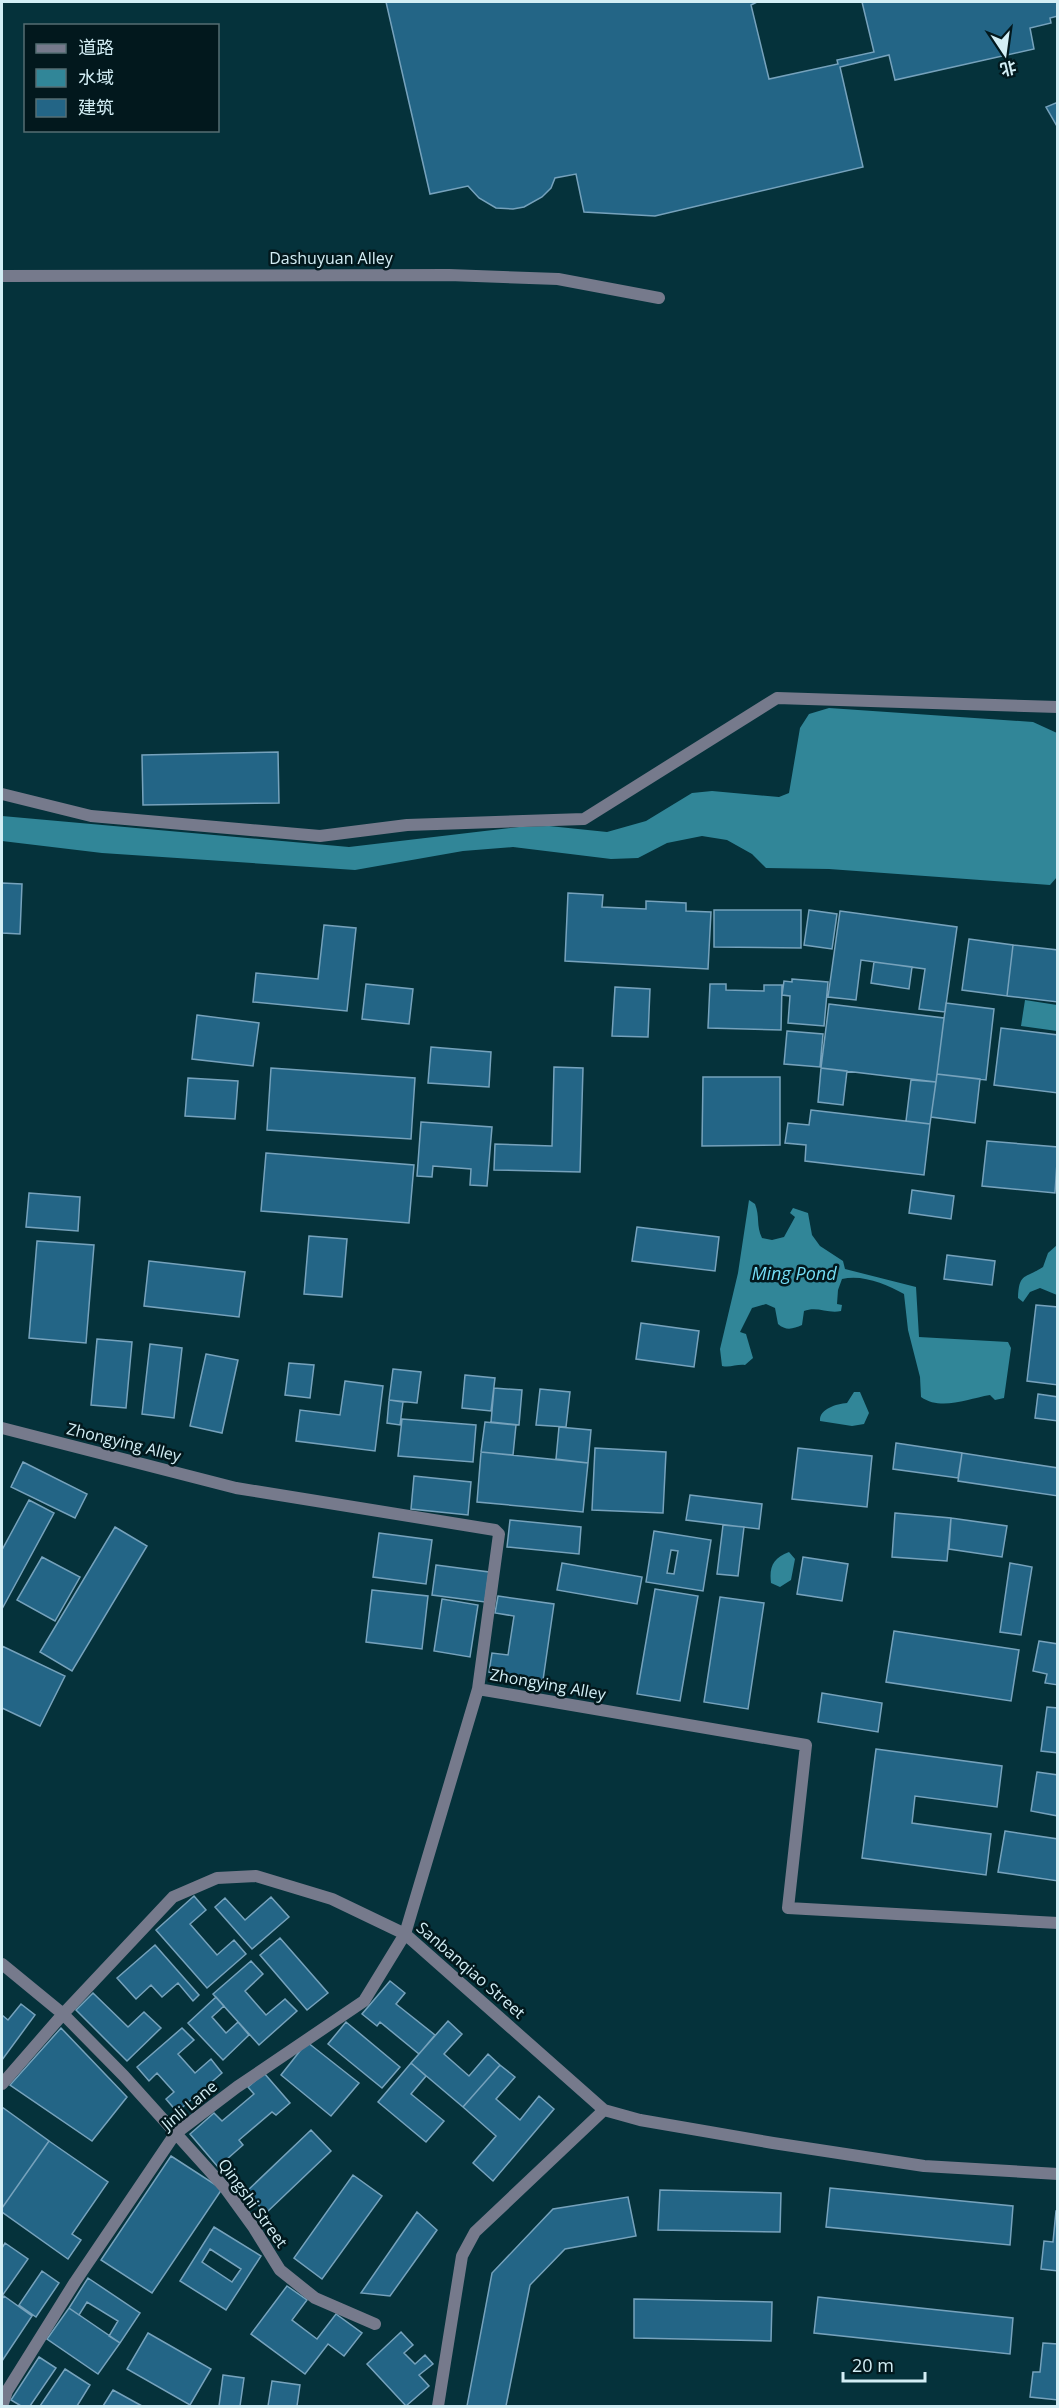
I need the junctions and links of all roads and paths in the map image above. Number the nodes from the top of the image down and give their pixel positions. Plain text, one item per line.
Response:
1 (2, 276) edge
2 (659, 298) dead end
3 (1058, 707) edge
4 (2, 794) edge
5 (2, 1428) edge
6 (478, 1689) junction
7 (1058, 1923) edge
8 (405, 1934) junction
9 (2, 1964) edge
10 (63, 2014) junction
11 (2, 2084) edge
12 (604, 2110) junction
13 (175, 2134) junction
14 (1058, 2174) edge
15 (375, 2324) dead end
16 (2, 2406) edge
17 (438, 2406) edge

1 - 2 street, Dashuyuan Alley
3 - 4 street
5 - 6 street, Zhongying Alley
6 - 7 street, Zhongying Alley
6 - 8 street, Jinli Lane
8 - 10 street, Sanbanqiao Street
8 - 12 street, Sanbanqiao Street
8 - 13 street, Jinli Lane
9 - 10 street, Qingshi Street
10 - 11 street
10 - 13 street, Qingshi Street
12 - 14 street
12 - 17 street
13 - 15 street, Qingshi Street
13 - 16 street, Jinli Lane

